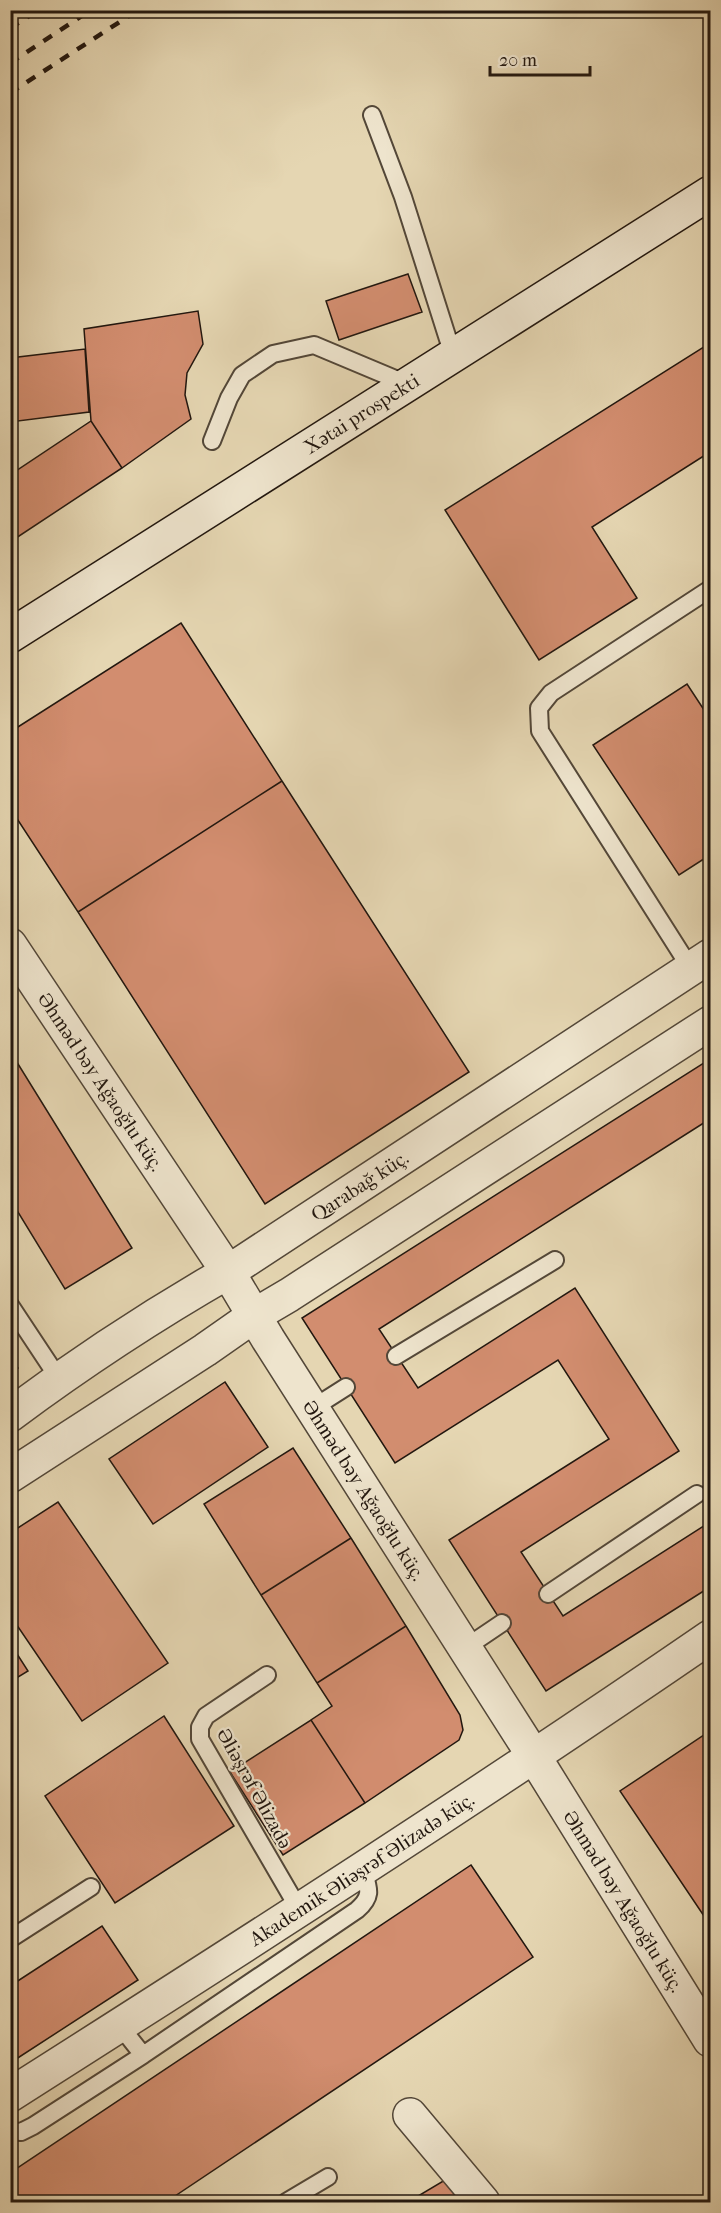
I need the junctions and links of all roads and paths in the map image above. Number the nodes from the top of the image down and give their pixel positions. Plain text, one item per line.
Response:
1 (372, 115) dead end
2 (711, 193) edge
3 (453, 355) junction
4 (407, 384) junction
5 (212, 441) dead end
6 (711, 589) edge
7 (10, 636) edge
8 (10, 945) edge
9 (701, 962) edge
10 (711, 1023) edge
11 (555, 1260) dead end
12 (228, 1272) junction
13 (10, 1305) edge
14 (255, 1315) junction
15 (396, 1356) dead end
16 (59, 1379) junction
17 (346, 1387) dead end
18 (313, 1408) junction
19 (10, 1415) edge
20 (10, 1422) edge
21 (23, 1467) edge
22 (697, 1494) dead end
23 (548, 1593) dead end
24 (502, 1623) dead end
25 (711, 1637) edge
26 (465, 1648) junction
27 (267, 1675) dead end
28 (535, 1758) junction
29 (363, 1870) junction
30 (91, 1887) dead end
31 (300, 1911) junction
32 (10, 1939) edge
33 (120, 2026) junction
34 (711, 2040) edge
35 (143, 2055) junction
36 (10, 2096) edge
37 (410, 2115) dead end
38 (10, 2131) edge
39 (328, 2177) dead end
40 (286, 2202) edge
41 (483, 2202) edge

1 - 3 lane
2 - 3 street, Xətai prospekti
3 - 4 street, Xətai prospekti
4 - 5 lane
4 - 7 street, Xətai prospekti
6 - 9 lane
8 - 12 street, Əhməd bəy Ağaoğlu küç.
9 - 12 street, Qarabağ küç.
10 - 14 street
11 - 15 lane
12 - 14 street, Əhməd bəy Ağaoğlu küç.
12 - 16 street, Qarabağ küç.
13 - 16 lane
14 - 18 street, Əhməd bəy Ağaoğlu küç.
14 - 21 street
16 - 19 street, Qarabağ küç.
17 - 18 lane
18 - 26 street, Əhməd bəy Ağaoğlu küç.
20 - 21 street
22 - 23 lane
24 - 26 lane
25 - 28 street, Akademik Əliəşrəf Əlizadə küç.
26 - 28 street, Əhməd bəy Ağaoğlu küç.
27 - 31 lane, Əliəşrəf Əlizadə
28 - 29 street, Akademik Əliəşrəf Əlizadə küç.
28 - 34 street, Əhməd bəy Ağaoğlu küç.
29 - 31 street, Akademik Əliəşrəf Əlizadə küç.
29 - 35 lane
30 - 32 lane
31 - 33 street, Akademik Əliəşrəf Əlizadə küç.
33 - 35 lane
33 - 36 street, Akademik Əliəşrəf Əlizadə küç.
35 - 38 lane
37 - 41 street
39 - 40 lane

